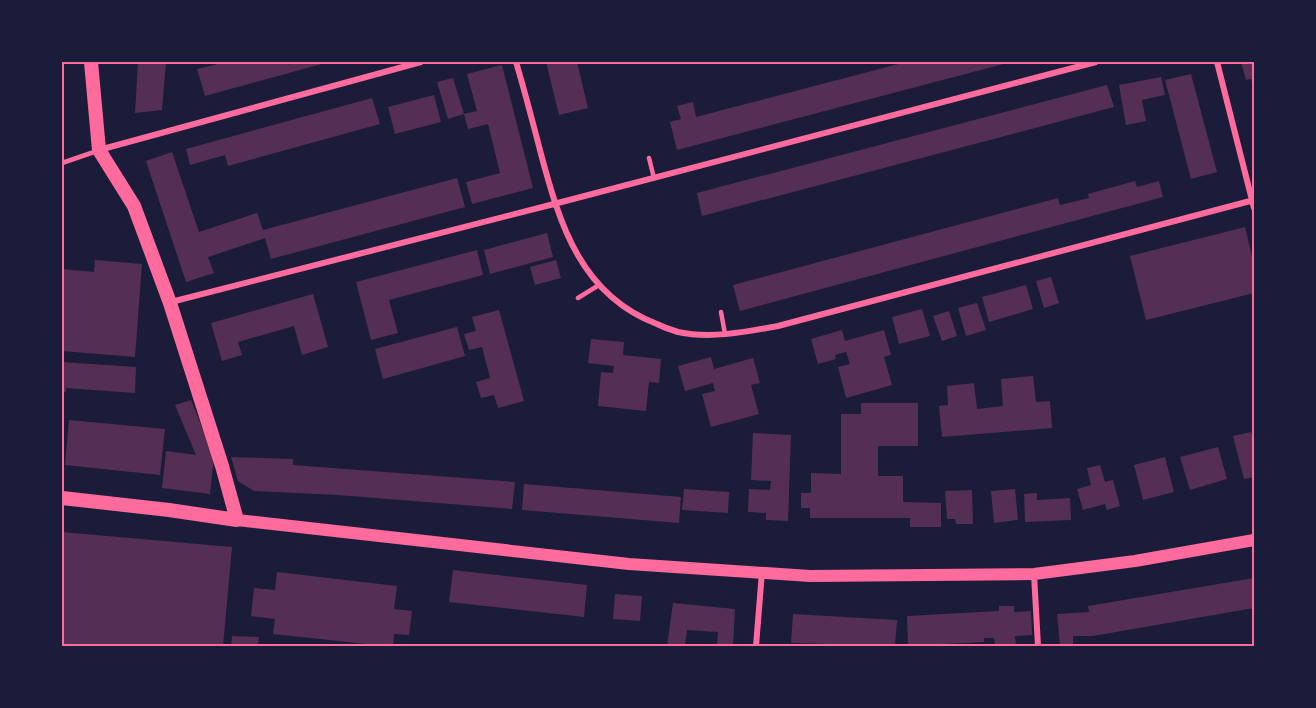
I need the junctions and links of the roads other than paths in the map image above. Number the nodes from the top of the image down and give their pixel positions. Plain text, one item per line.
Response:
1 (91, 62) edge
2 (421, 62) edge
3 (516, 62) edge
4 (1096, 62) edge
5 (1217, 62) edge
6 (99, 150) junction
7 (649, 158) dead end
8 (62, 163) edge
9 (654, 178) junction
10 (1253, 200) edge
11 (554, 204) junction
12 (1254, 208) edge
13 (599, 285) junction
14 (578, 298) dead end
15 (170, 303) junction
16 (720, 312) dead end
17 (725, 334) junction
18 (62, 498) edge
19 (237, 520) junction
20 (1254, 540) edge
21 (763, 572) junction
22 (1034, 574) junction
23 (756, 646) edge
24 (1038, 646) edge

1 - 6 main road
2 - 6 street
3 - 11 street
4 - 9 street
5 - 10 street
6 - 8 lane
6 - 15 main road
7 - 9 lane
9 - 11 street
10 - 12 street
10 - 17 street
11 - 13 street
11 - 15 street
13 - 14 lane
13 - 17 street
15 - 19 main road
16 - 17 lane
18 - 19 main road
19 - 21 main road
20 - 22 main road
21 - 22 main road
21 - 23 street
22 - 24 street

